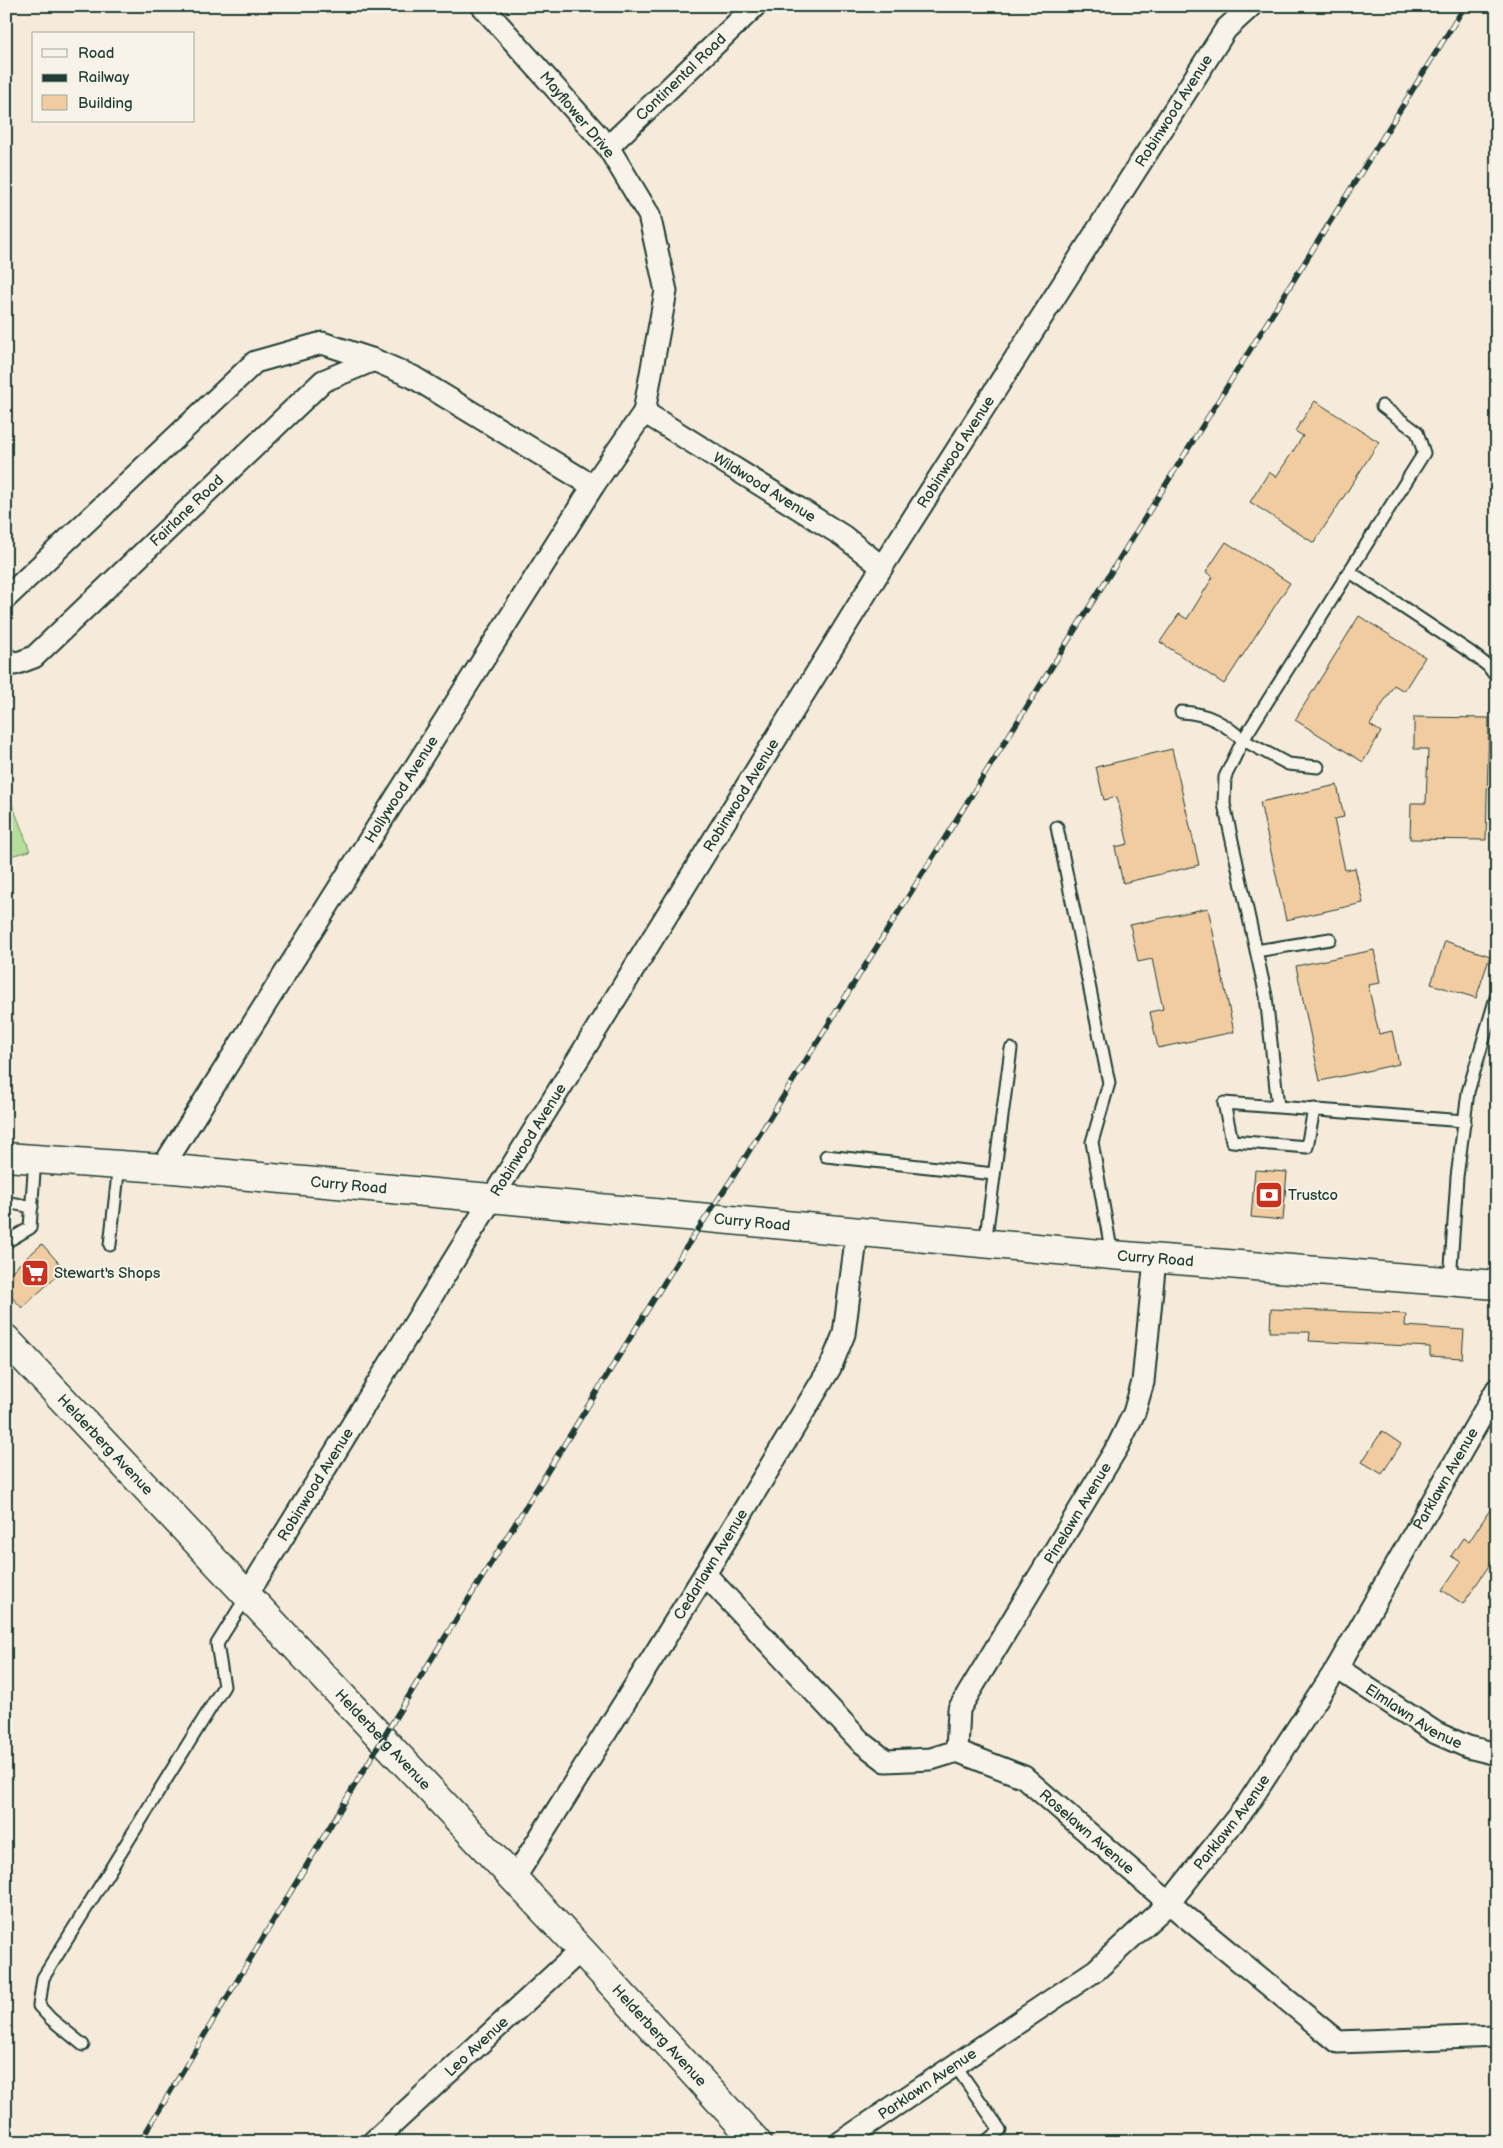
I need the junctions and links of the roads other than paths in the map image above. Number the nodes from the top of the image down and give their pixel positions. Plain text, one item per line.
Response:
1 (482, 6) edge
2 (755, 6) edge
3 (1251, 6) edge
4 (608, 147) junction
5 (374, 360) junction
6 (1382, 406) dead end
7 (644, 412) junction
8 (593, 486) junction
9 (882, 566) junction
10 (1350, 572) junction
11 (6, 598) edge
12 (6, 659) edge
13 (1497, 678) edge
14 (1181, 712) dead end
15 (1243, 740) junction
16 (1318, 767) dead end
17 (1057, 827) dead end
18 (1330, 939) dead end
19 (1256, 951) junction
20 (1497, 994) edge
21 (1011, 1049) dead end
22 (1278, 1106) junction
23 (1314, 1109) junction
24 (1465, 1121) junction
25 (826, 1156) dead end
26 (6, 1157) edge
27 (35, 1159) junction
28 (119, 1165) junction
29 (162, 1168) junction
30 (994, 1174) junction
31 (493, 1200) junction
32 (6, 1202) edge
33 (32, 1207) junction
34 (857, 1232) junction
35 (6, 1242) edge
36 (985, 1244) junction
37 (110, 1245) dead end
38 (1112, 1256) junction
39 (1155, 1259) junction
40 (1450, 1281) junction
41 (1497, 1285) edge
42 (6, 1339) edge
43 (1497, 1389) edge
44 (705, 1574) junction
45 (247, 1595) junction
46 (1337, 1668) junction
47 (957, 1751) junction
48 (1497, 1754) edge
49 (514, 1879) junction
50 (1169, 1903) junction
51 (581, 1950) junction
52 (1497, 2036) edge
53 (83, 2045) dead end
54 (956, 2064) junction
55 (373, 2142) edge
56 (758, 2142) edge
57 (841, 2142) edge
58 (985, 2142) edge

1 - 4 street, Mayflower Drive
2 - 4 street, Continental Road
3 - 9 street, Robinwood Avenue
4 - 7 street, Mayflower Drive
5 - 8 street
5 - 11 street
5 - 12 street, Fairlane Road
6 - 10 lane
7 - 8 street, Hollywood Avenue
7 - 9 street, Wildwood Avenue
8 - 29 street, Hollywood Avenue
9 - 31 street, Robinwood Avenue
10 - 13 lane
10 - 15 lane
14 - 15 lane
15 - 16 lane
15 - 19 lane
17 - 38 lane
18 - 19 lane
19 - 22 lane
20 - 24 lane
21 - 30 lane
22 - 23 lane
22 - 23 lane
23 - 24 lane
24 - 40 lane
25 - 30 lane
26 - 27 main road, Curry Road
27 - 28 main road, Curry Road
27 - 33 lane
28 - 29 main road, Curry Road
28 - 37 lane
29 - 31 main road, Curry Road
30 - 36 lane
31 - 34 main road, Curry Road
31 - 45 street, Robinwood Avenue
32 - 33 lane
33 - 35 lane
34 - 36 main road, Curry Road
34 - 44 street, Cedarlawn Avenue
36 - 38 main road, Curry Road
38 - 39 main road, Curry Road
39 - 40 main road, Curry Road
39 - 47 street, Pinelawn Avenue
40 - 41 main road, Curry Road
42 - 45 main road, Helderberg Avenue
43 - 46 street, Parklawn Avenue
44 - 47 street
44 - 49 street, Cedarlawn Avenue
45 - 49 main road, Helderberg Avenue
45 - 53 lane
46 - 48 street, Elmlawn Avenue
46 - 50 street, Parklawn Avenue
47 - 50 street, Roselawn Avenue
49 - 51 main road, Helderberg Avenue
50 - 52 street, Roselawn Avenue
50 - 54 street, Parklawn Avenue
51 - 55 street, Leo Avenue
51 - 56 main road, Helderberg Avenue
54 - 57 street, Parklawn Avenue
54 - 58 lane

